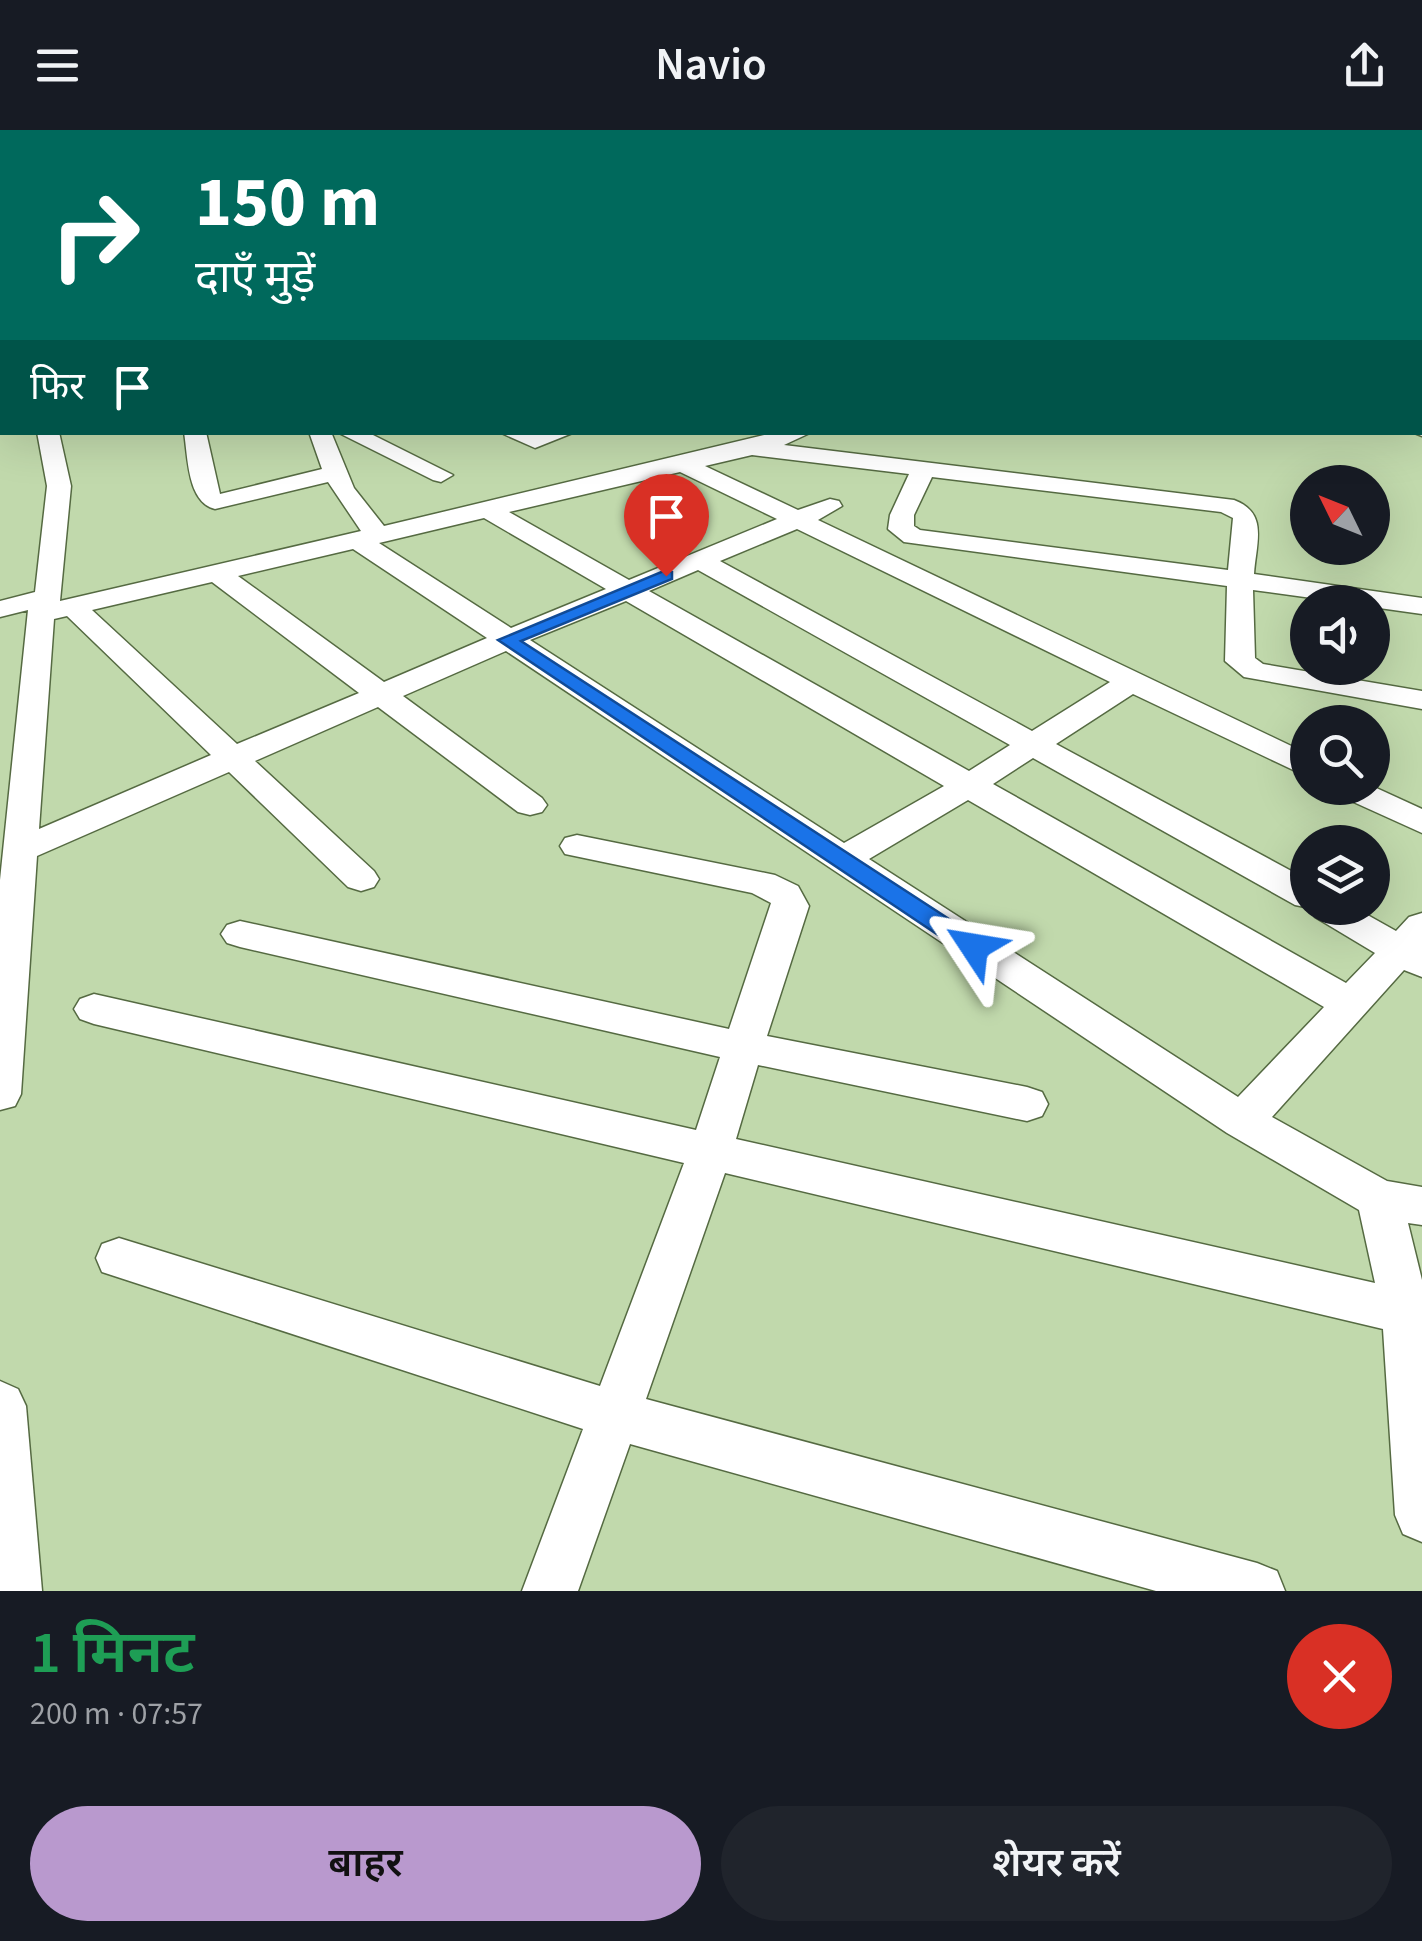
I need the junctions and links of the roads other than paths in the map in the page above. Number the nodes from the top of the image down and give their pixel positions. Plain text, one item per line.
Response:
1 (49, 435) edge
2 (195, 435) edge
3 (321, 435) edge
4 (354, 435) edge
5 (519, 435) edge
6 (553, 435) edge
7 (793, 435) edge
8 (752, 448) junction
9 (686, 465) junction
10 (924, 468) junction
11 (334, 472) junction
12 (441, 476) dead end
13 (830, 506) dead end
14 (486, 509) junction
15 (795, 521) junction
16 (368, 537) junction
17 (700, 561) junction
18 (218, 573) junction
19 (1240, 580) junction
20 (631, 590) junction
21 (54, 606) junction
22 (1422, 606) edge
23 (0, 608) edge
24 (508, 640) junction
25 (1131, 682) junction
26 (384, 693) junction
27 (1422, 700) edge
28 (1032, 742) junction
29 (235, 757) junction
30 (1290, 758) edge
31 (970, 784) junction
32 (530, 804) dead end
33 (1386, 805) edge
34 (1422, 822) edge
35 (577, 846) dead end
36 (20, 850) junction
37 (840, 860) junction
38 (361, 878) dead end
39 (1290, 886) edge
40 (1366, 925) edge
41 (240, 934) dead end
42 (1414, 946) edge
43 (1349, 1003) junction
44 (94, 1008) dead end
45 (743, 1048) junction
46 (0, 1094) edge
47 (1027, 1104) dead end
48 (1242, 1121) junction
49 (711, 1150) junction
50 (1400, 1202) edge
51 (118, 1258) dead end
52 (1414, 1314) edge
53 (0, 1406) edge
54 (615, 1415) junction
55 (1422, 1515) edge
56 (14, 1591) edge
57 (550, 1591) edge
58 (1256, 1591) edge

1 - 21 street
2 - 11 street
3 - 11 street
4 - 12 street
5 - 6 street
7 - 8 street
8 - 9 street
8 - 10 street
9 - 14 street
9 - 15 street
10 - 19 street
10 - 19 street
11 - 16 street
13 - 15 street
14 - 16 street
14 - 20 street
15 - 17 street
15 - 25 street
16 - 18 street
16 - 24 street
17 - 20 street
17 - 28 street
18 - 21 street
18 - 26 street
19 - 22 street
19 - 27 street
20 - 24 street
20 - 31 street
21 - 23 street
21 - 29 street
21 - 36 street
24 - 26 street
24 - 37 street
25 - 28 street
25 - 30 street
26 - 29 street
26 - 32 street
28 - 31 street
28 - 39 street
29 - 36 street
29 - 38 street
31 - 37 street
31 - 43 street
33 - 34 street
35 - 45 street
36 - 46 street
37 - 48 street
40 - 42 street
41 - 45 street
42 - 43 street
43 - 48 street
44 - 49 street
45 - 47 street
45 - 49 street
48 - 50 street
49 - 52 street
49 - 54 street
50 - 52 street
51 - 54 street
52 - 55 street
53 - 56 street
54 - 57 street
54 - 58 street

